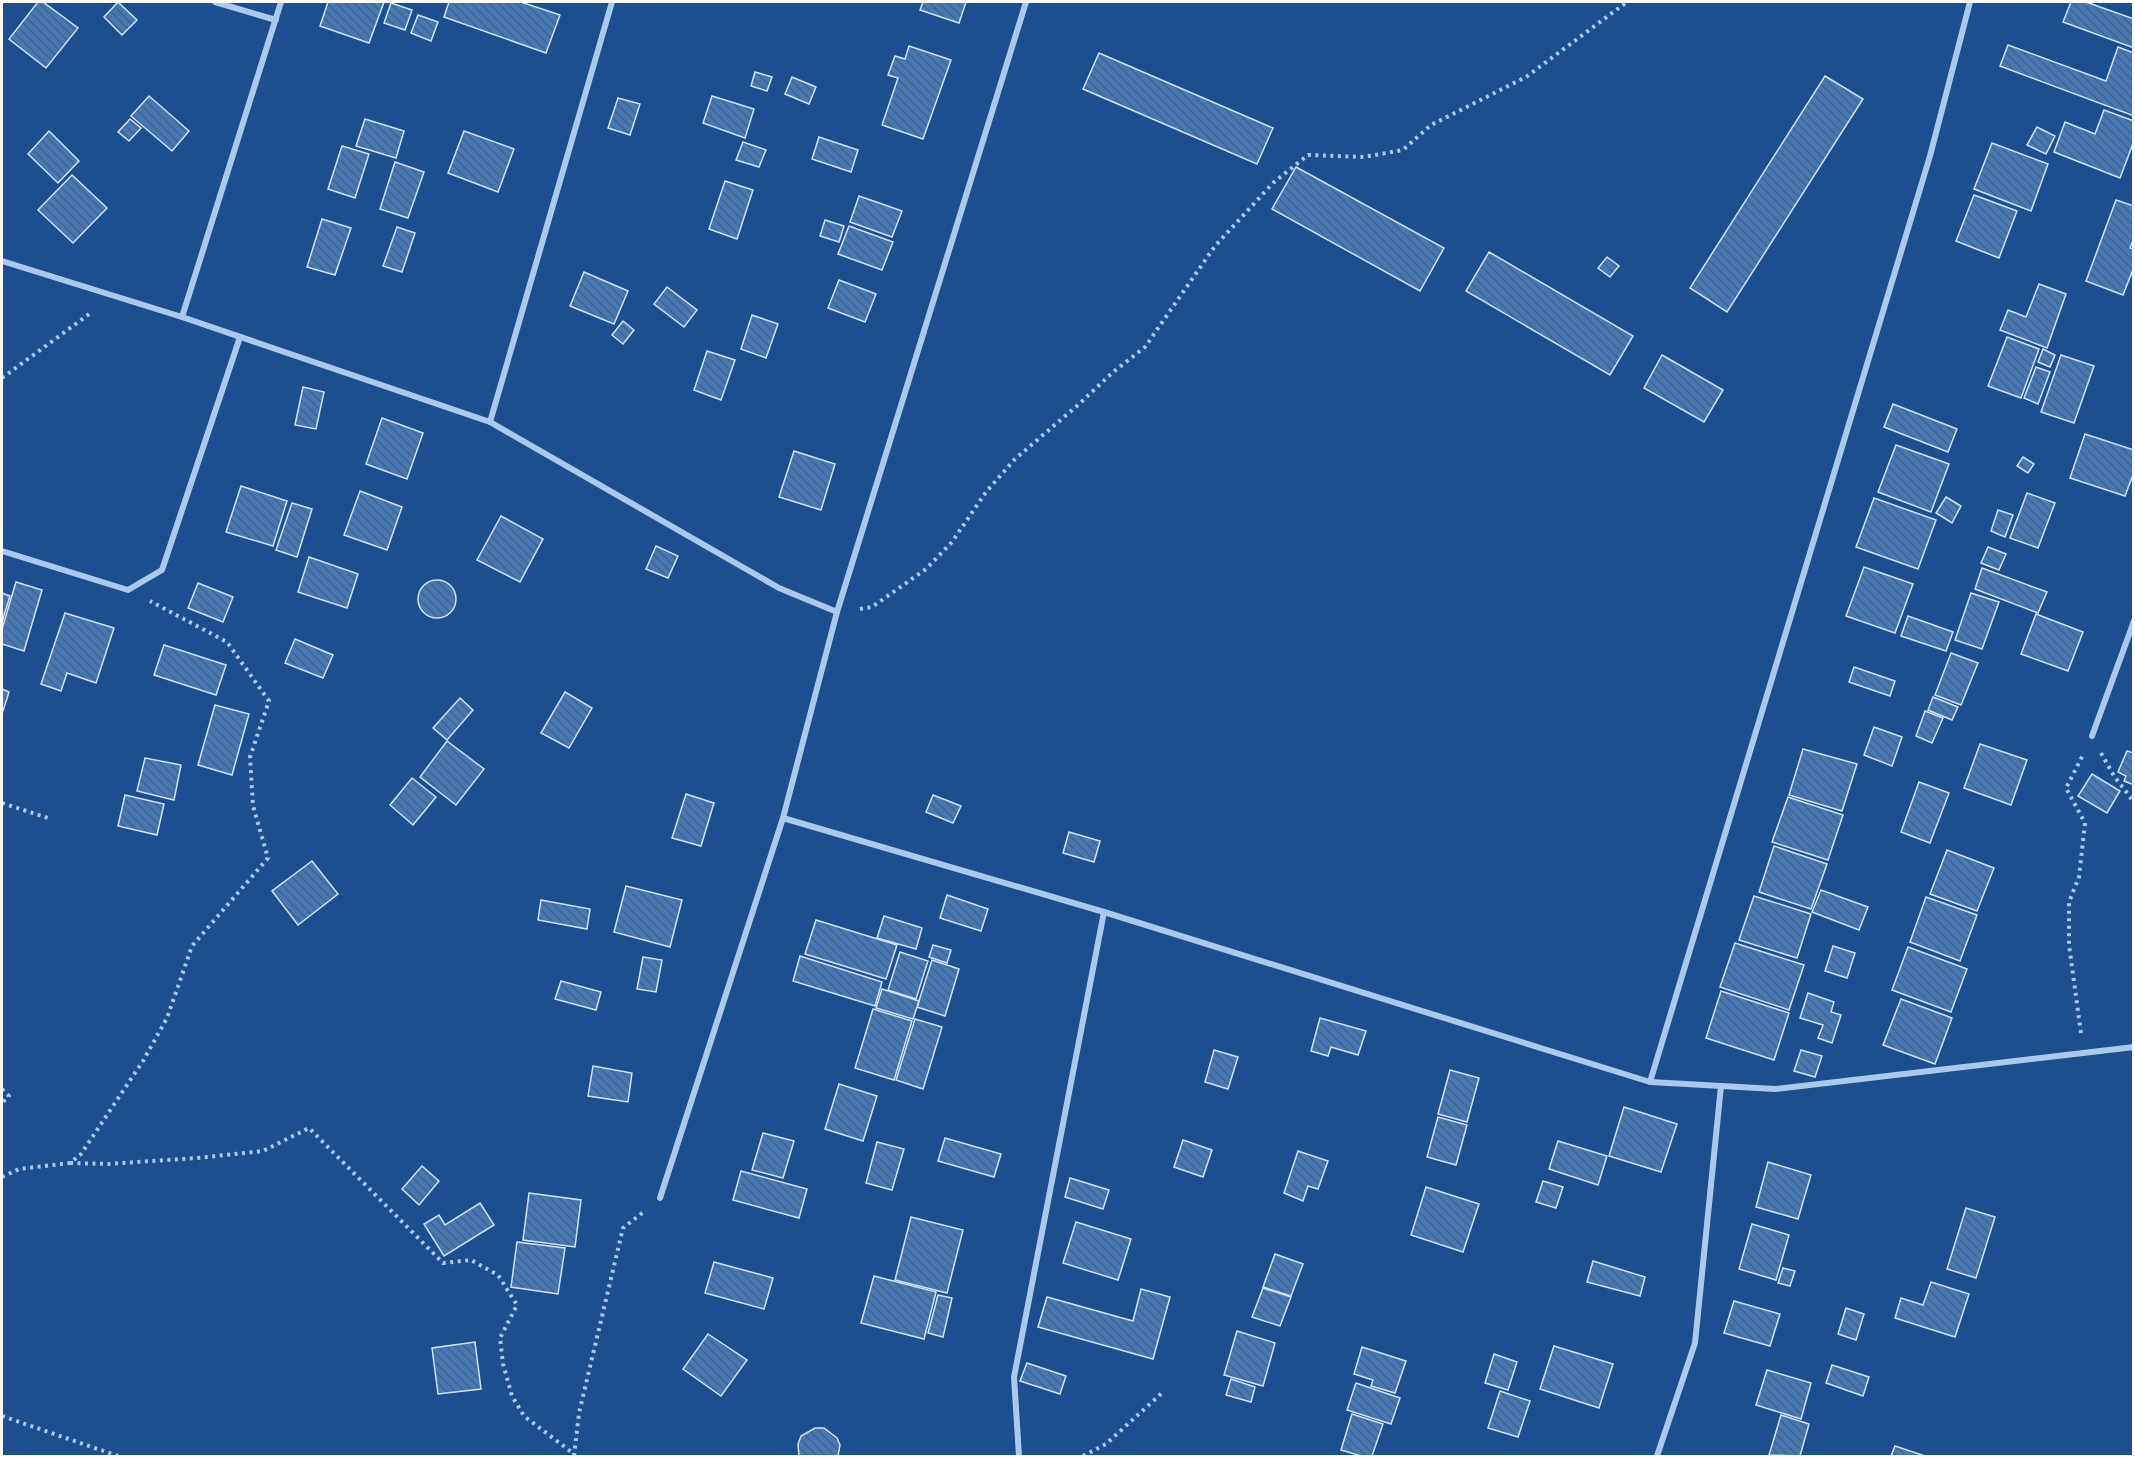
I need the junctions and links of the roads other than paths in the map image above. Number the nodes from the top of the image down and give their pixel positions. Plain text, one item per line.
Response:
1 (215, 2) edge
2 (281, 2) edge
3 (612, 2) edge
4 (1026, 2) edge
5 (1970, 2) edge
6 (276, 20) junction
7 (2, 261) edge
8 (182, 317) junction
9 (240, 337) junction
10 (490, 422) junction
11 (2, 551) edge
12 (837, 612) junction
13 (2133, 621) edge
14 (2092, 736) road end
15 (783, 818) junction
16 (1104, 912) junction
17 (2133, 1047) edge
18 (1650, 1082) junction
19 (1721, 1086) junction
20 (660, 1198) road end
21 (1019, 1456) edge
22 (1657, 1456) edge

1 - 6 street
2 - 6 street
3 - 10 street
4 - 12 street
5 - 18 street
6 - 8 street
7 - 8 street
8 - 9 street
9 - 10 street
9 - 11 street
10 - 12 street
12 - 15 street
13 - 14 street
15 - 16 street
15 - 20 street
16 - 18 street
16 - 21 street
17 - 19 street
18 - 19 street
19 - 22 street

